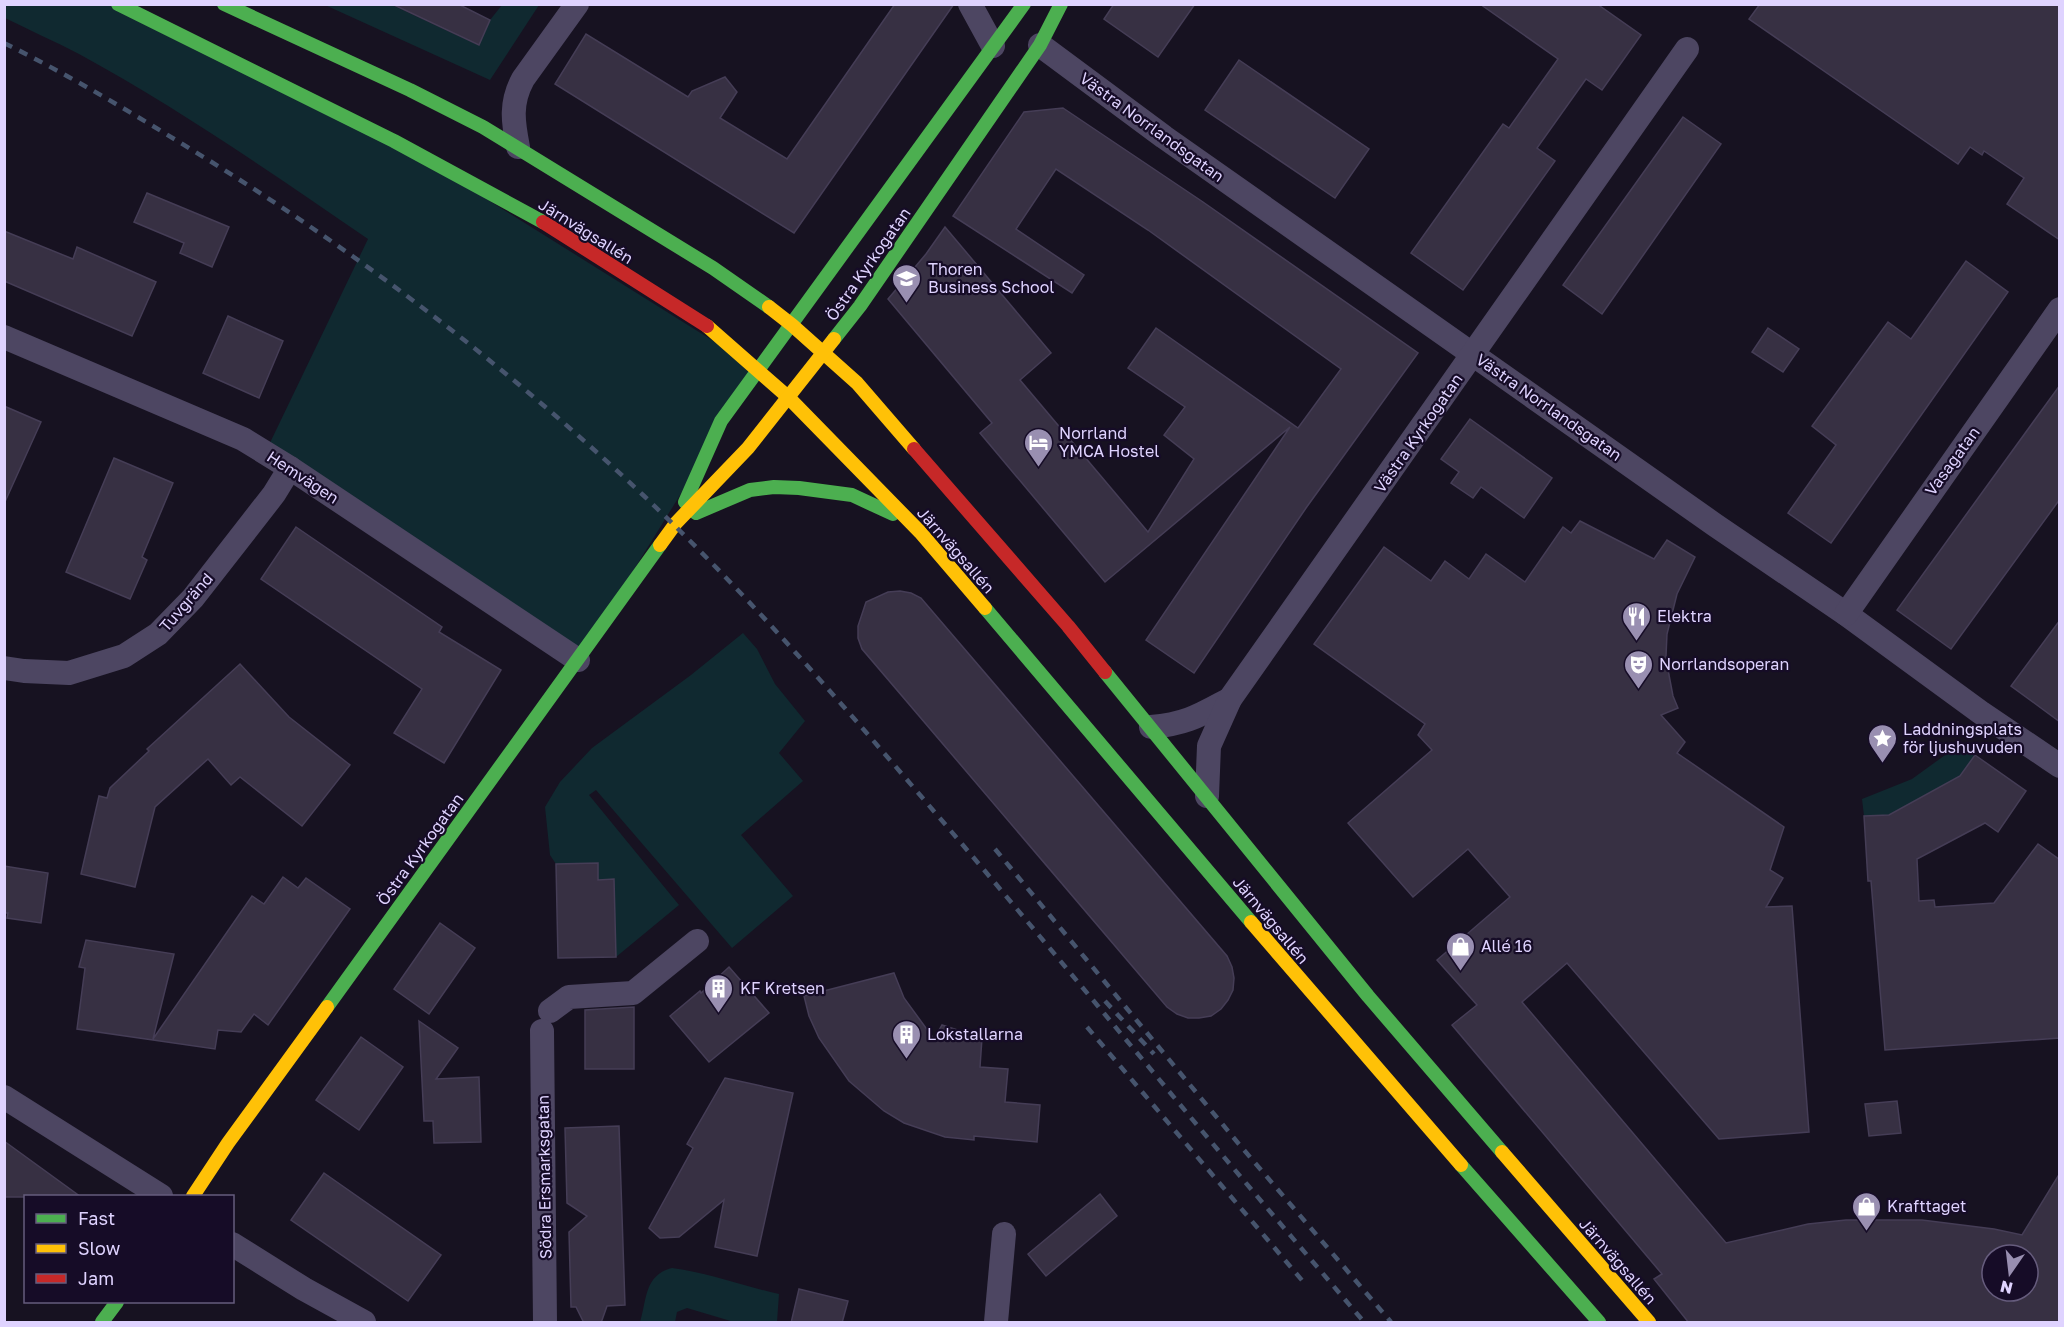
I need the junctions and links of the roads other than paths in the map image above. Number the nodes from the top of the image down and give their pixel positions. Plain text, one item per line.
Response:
1 (117, 4) edge
2 (224, 4) edge
3 (577, 4) edge
4 (970, 4) edge
5 (1024, 4) edge
6 (1061, 4) edge
7 (1040, 45) junction
8 (993, 46) junction
9 (1687, 49) dead end
10 (518, 147) junction
11 (2060, 309) edge
12 (792, 325) junction
13 (4, 337) edge
14 (823, 353) junction
15 (1474, 354) junction
16 (758, 369) junction
17 (788, 397) junction
18 (290, 468) junction
19 (676, 523) junction
20 (920, 532) junction
21 (1846, 614) junction
22 (578, 660) junction
23 (4, 668) edge
24 (1230, 699) junction
25 (1151, 727) junction
26 (2060, 766) edge
27 (1207, 796) junction
28 (697, 940) dead end
29 (4, 1097) edge
30 (158, 1195) edge
31 (194, 1195) edge
32 (1004, 1234) dead end
33 (234, 1245) edge
34 (116, 1303) edge
35 (102, 1323) edge
36 (364, 1323) edge
37 (545, 1323) edge
38 (996, 1323) edge
39 (1599, 1323) edge
40 (1649, 1323) edge

1 - 16 main road, Järnvägsallén
2 - 10 main road, Järnvägsallén
3 - 10 street
4 - 8 street
5 - 8 main road, Östra Kyrkogatan
6 - 7 main road, Östra Kyrkogatan
7 - 14 main road, Östra Kyrkogatan
7 - 15 street, Västra Norrlandsgatan
8 - 12 main road, Östra Kyrkogatan
9 - 15 street, Västra Kyrkogatan
10 - 12 main road, Järnvägsallén
11 - 21 street, Vasagatan
12 - 14 main road, Järnvägsallén
12 - 16 main road, Östra Kyrkogatan
13 - 18 street, Hemvägen
14 - 17 main road, Östra Kyrkogatan
14 - 25 main road, Järnvägsallén
15 - 21 street, Västra Norrlandsgatan
15 - 24 street, Västra Kyrkogatan
16 - 17 main road, Järnvägsallén
16 - 19 main road, Östra Kyrkogatan
17 - 19 main road, Östra Kyrkogatan
17 - 20 main road, Järnvägsallén
18 - 22 street, Hemvägen
18 - 23 street, Tuvgränd
19 - 20 main road
19 - 22 main road, Östra Kyrkogatan
20 - 39 main road, Järnvägsallén
21 - 26 street, Västra Norrlandsgatan
22 - 31 main road, Östra Kyrkogatan
24 - 25 street, Västra Kyrkogatan
24 - 27 street, Västra Kyrkogatan
25 - 27 main road, Järnvägsallén
27 - 40 main road, Järnvägsallén
28 - 37 street, Södra Ersmarksgatan
29 - 30 street
32 - 38 street
33 - 36 street
34 - 35 main road

